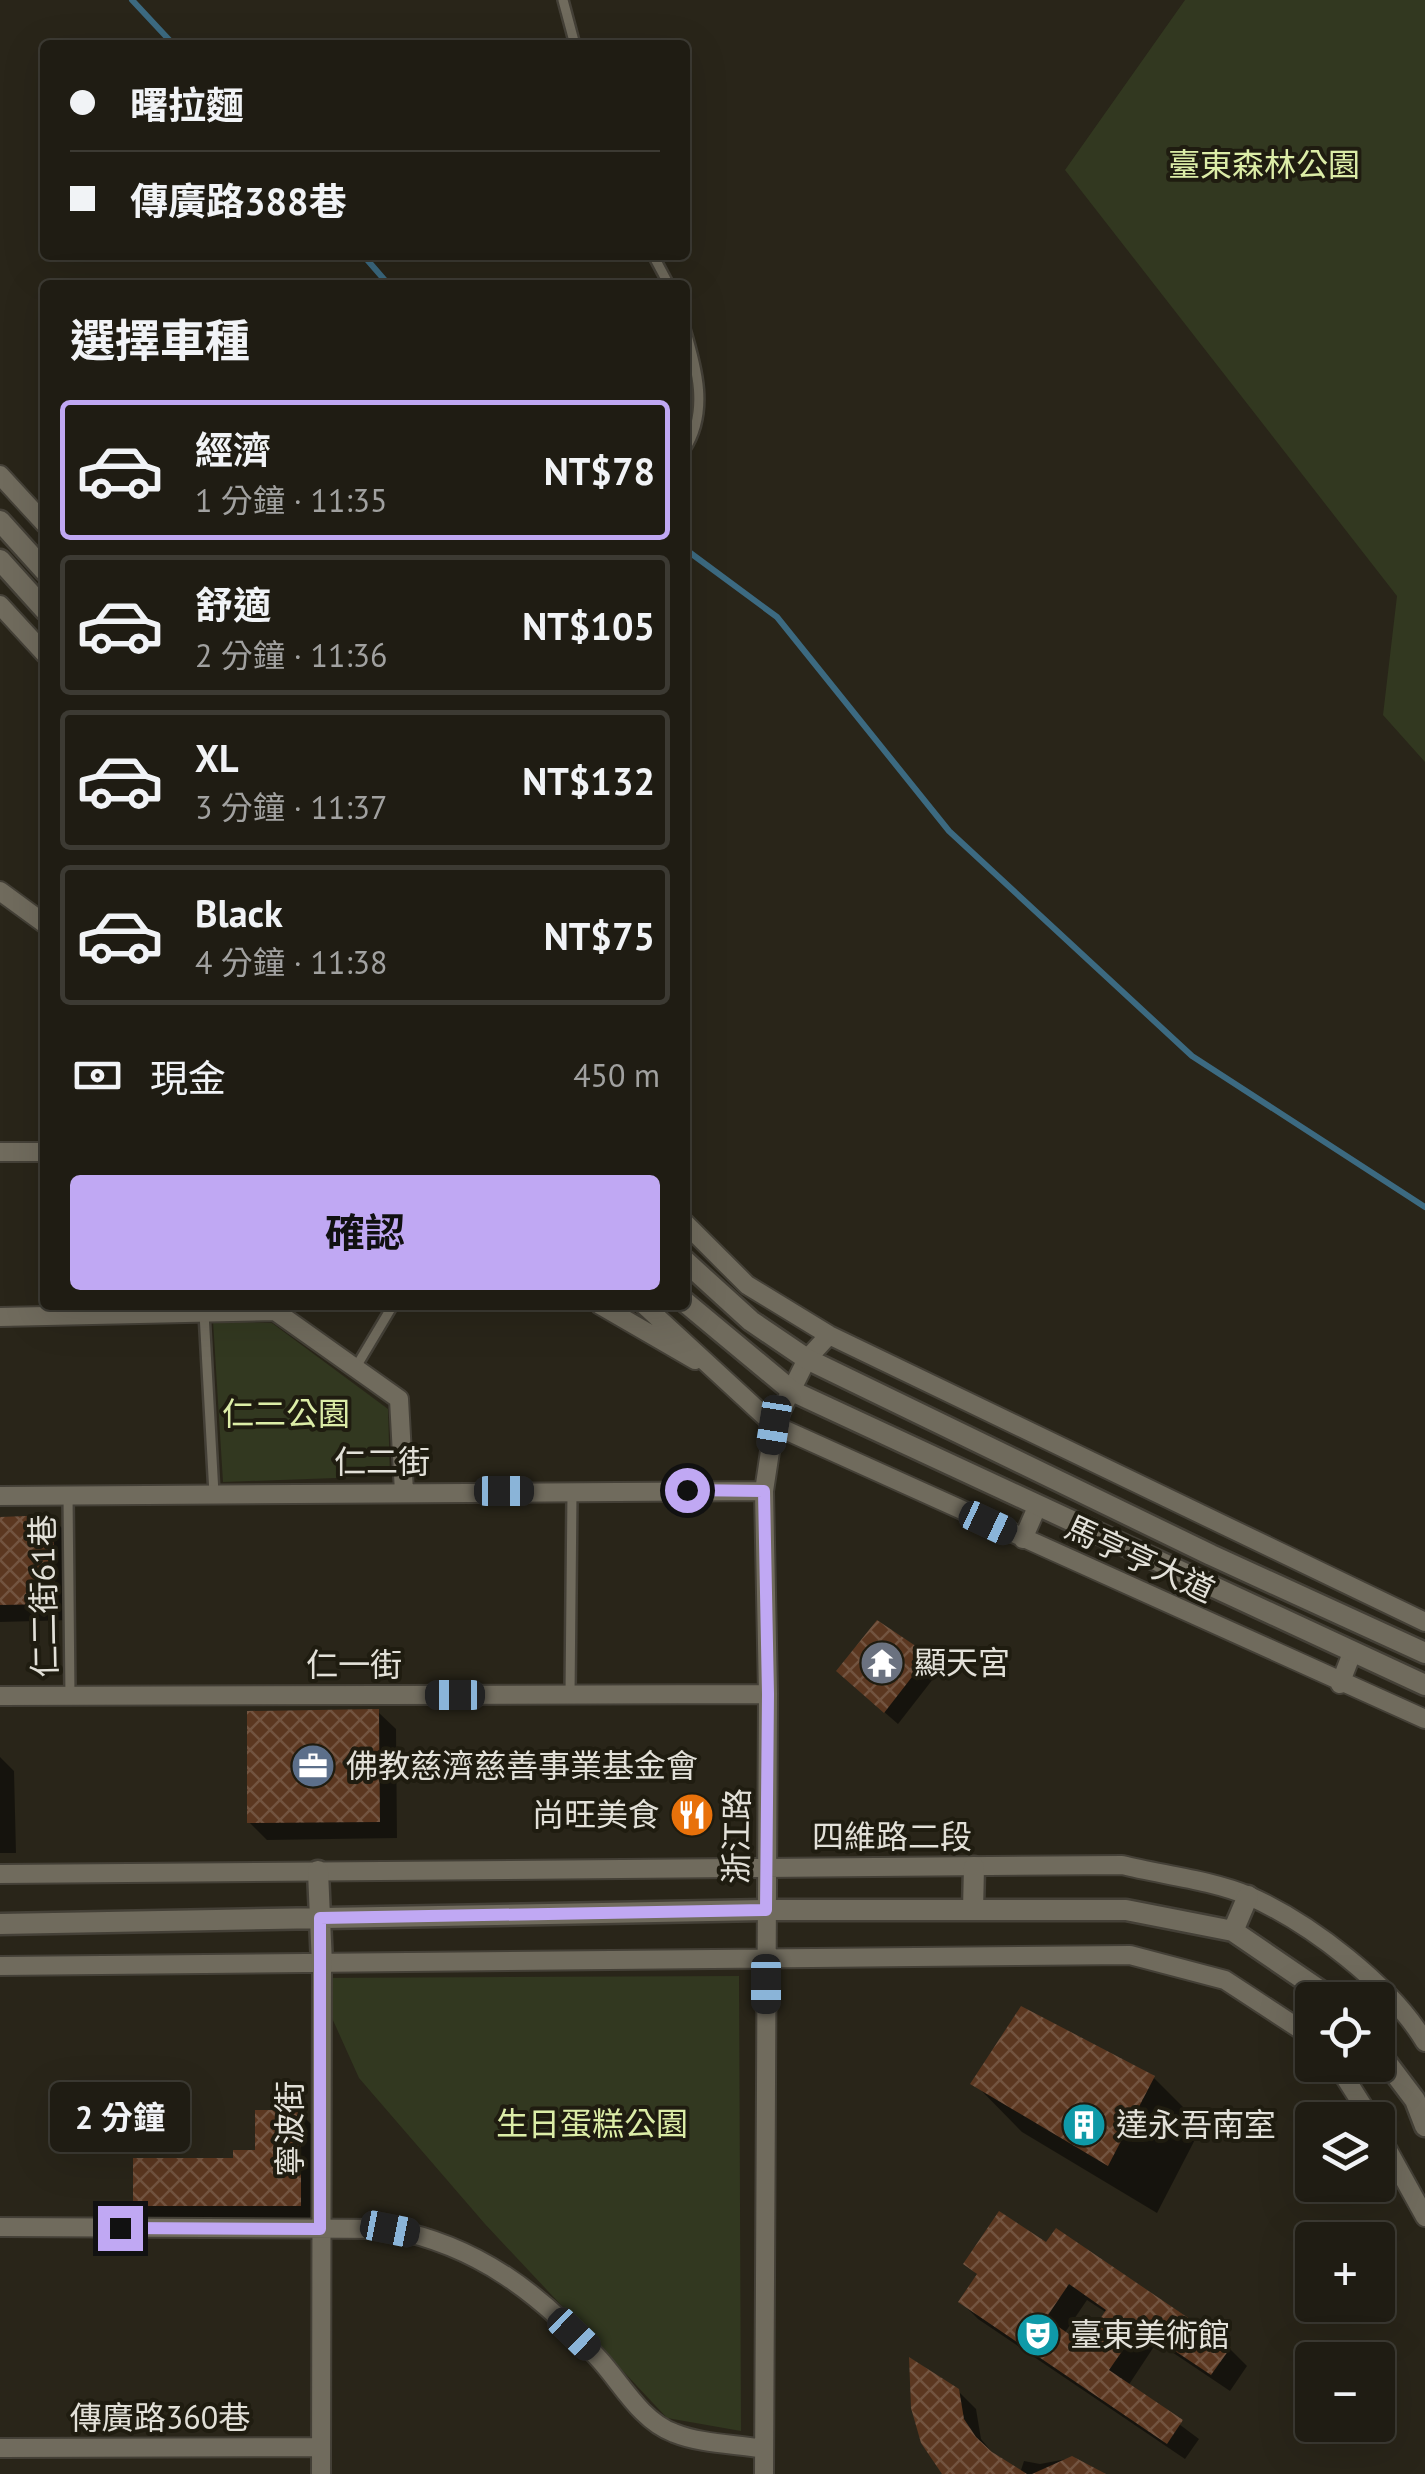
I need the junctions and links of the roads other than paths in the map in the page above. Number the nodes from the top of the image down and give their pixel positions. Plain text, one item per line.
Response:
1 (563, 0) edge
2 (574, 40) edge
3 (690, 345) edge
4 (690, 442) edge
5 (0, 475) edge
6 (40, 519) edge
7 (0, 522) edge
8 (0, 560) edge
9 (40, 566) edge
10 (40, 604) edge
11 (0, 605) edge
12 (40, 649) edge
13 (0, 891) edge
14 (40, 920) edge
15 (0, 1152) edge
16 (40, 1152) edge
17 (690, 1229) edge
18 (690, 1267) edge
19 (690, 1306) edge
20 (204, 1310) junction
21 (390, 1310) edge
22 (609, 1310) edge
23 (650, 1310) edge
24 (0, 1317) edge
25 (829, 1335) junction
26 (808, 1359) junction
27 (355, 1368) junction
28 (726, 1378) junction
29 (792, 1390) junction
30 (774, 1425) junction
31 (1059, 1448) junction
32 (1048, 1477) junction
33 (572, 1490) junction
34 (764, 1491) junction
35 (404, 1492) junction
36 (214, 1494) junction
37 (68, 1495) junction
38 (0, 1496) edge
39 (1038, 1507) junction
40 (1024, 1539) junction
41 (1374, 1601) junction
42 (1425, 1622) edge
43 (1364, 1627) junction
44 (1352, 1653) junction
45 (1425, 1653) edge
46 (1340, 1684) junction
47 (1425, 1685) edge
48 (768, 1694) junction
49 (570, 1695) junction
50 (0, 1696) edge
51 (70, 1696) junction
52 (1425, 1719) edge
53 (974, 1866) junction
54 (768, 1868) junction
55 (318, 1872) junction
56 (0, 1874) edge
57 (1248, 1896) junction
58 (766, 1910) junction
59 (973, 1910) junction
60 (320, 1918) junction
61 (0, 1924) edge
62 (1233, 1932) junction
63 (766, 1961) junction
64 (322, 1964) junction
65 (0, 1966) edge
66 (1306, 1982) edge
67 (1295, 2020) edge
68 (1425, 2042) edge
69 (1395, 2070) edge
70 (1420, 2096) edge
71 (1425, 2126) edge
72 (1395, 2163) edge
73 (1425, 2217) edge
74 (0, 2227) edge
75 (320, 2229) junction
76 (320, 2447) junction
77 (0, 2448) edge
78 (764, 2449) junction
79 (321, 2474) edge
80 (764, 2474) edge

1 - 2 lane
3 - 4 lane
5 - 6 street
7 - 9 street
8 - 10 street
11 - 12 street
13 - 14 street
15 - 16 street
17 - 25 street, 馬亨亨大道
18 - 26 street, 馬亨亨大道
19 - 29 street, 馬亨亨大道
20 - 24 street
20 - 27 street
20 - 36 lane
21 - 27 lane
22 - 28 street
23 - 28 street, 馬亨亨大道
25 - 26 street, 浙江路
25 - 31 street, 馬亨亨大道
26 - 29 street, 浙江路
26 - 32 street, 馬亨亨大道
27 - 35 street
28 - 30 street, 馬亨亨大道
29 - 30 street, 浙江路
29 - 39 street, 馬亨亨大道
30 - 34 street, 浙江路
30 - 40 street, 馬亨亨大道
31 - 32 street
31 - 41 street, 馬亨亨大道
32 - 43 street, 馬亨亨大道
33 - 34 street, 仁二街
33 - 35 street, 仁二街
33 - 49 lane
34 - 48 street, 浙江路
35 - 36 street, 仁二街
36 - 37 street, 仁二街
37 - 38 street, 仁二街
37 - 51 lane, 仁二街61巷
39 - 40 street
39 - 44 street, 馬亨亨大道
40 - 46 street, 馬亨亨大道
41 - 42 street, 馬亨亨大道
41 - 43 street
43 - 45 street, 馬亨亨大道
44 - 46 street
44 - 47 street, 馬亨亨大道
46 - 52 street, 馬亨亨大道
48 - 49 street, 仁一街
48 - 54 street, 浙江路
49 - 51 street, 仁一街
50 - 51 street, 仁一街
53 - 54 street, 四維路二段
53 - 57 street, 四維路二段
53 - 59 street
54 - 55 street, 四維路二段
54 - 58 street, 浙江路
55 - 56 street, 四維路二段
55 - 60 street
57 - 62 street
57 - 68 street, 四維路二段
58 - 59 street
58 - 60 street
58 - 63 street, 浙江路
59 - 62 street
60 - 61 street
60 - 64 street
62 - 66 street
63 - 64 street
63 - 67 street
63 - 78 street, 浙江路
64 - 65 street
64 - 75 street, 寧波街
69 - 70 street
70 - 71 street
72 - 73 street
74 - 75 street
75 - 76 street, 寧波街
75 - 78 street
76 - 77 street, 傳廣路360巷
76 - 79 street, 寧波街
78 - 80 street, 浙江路

